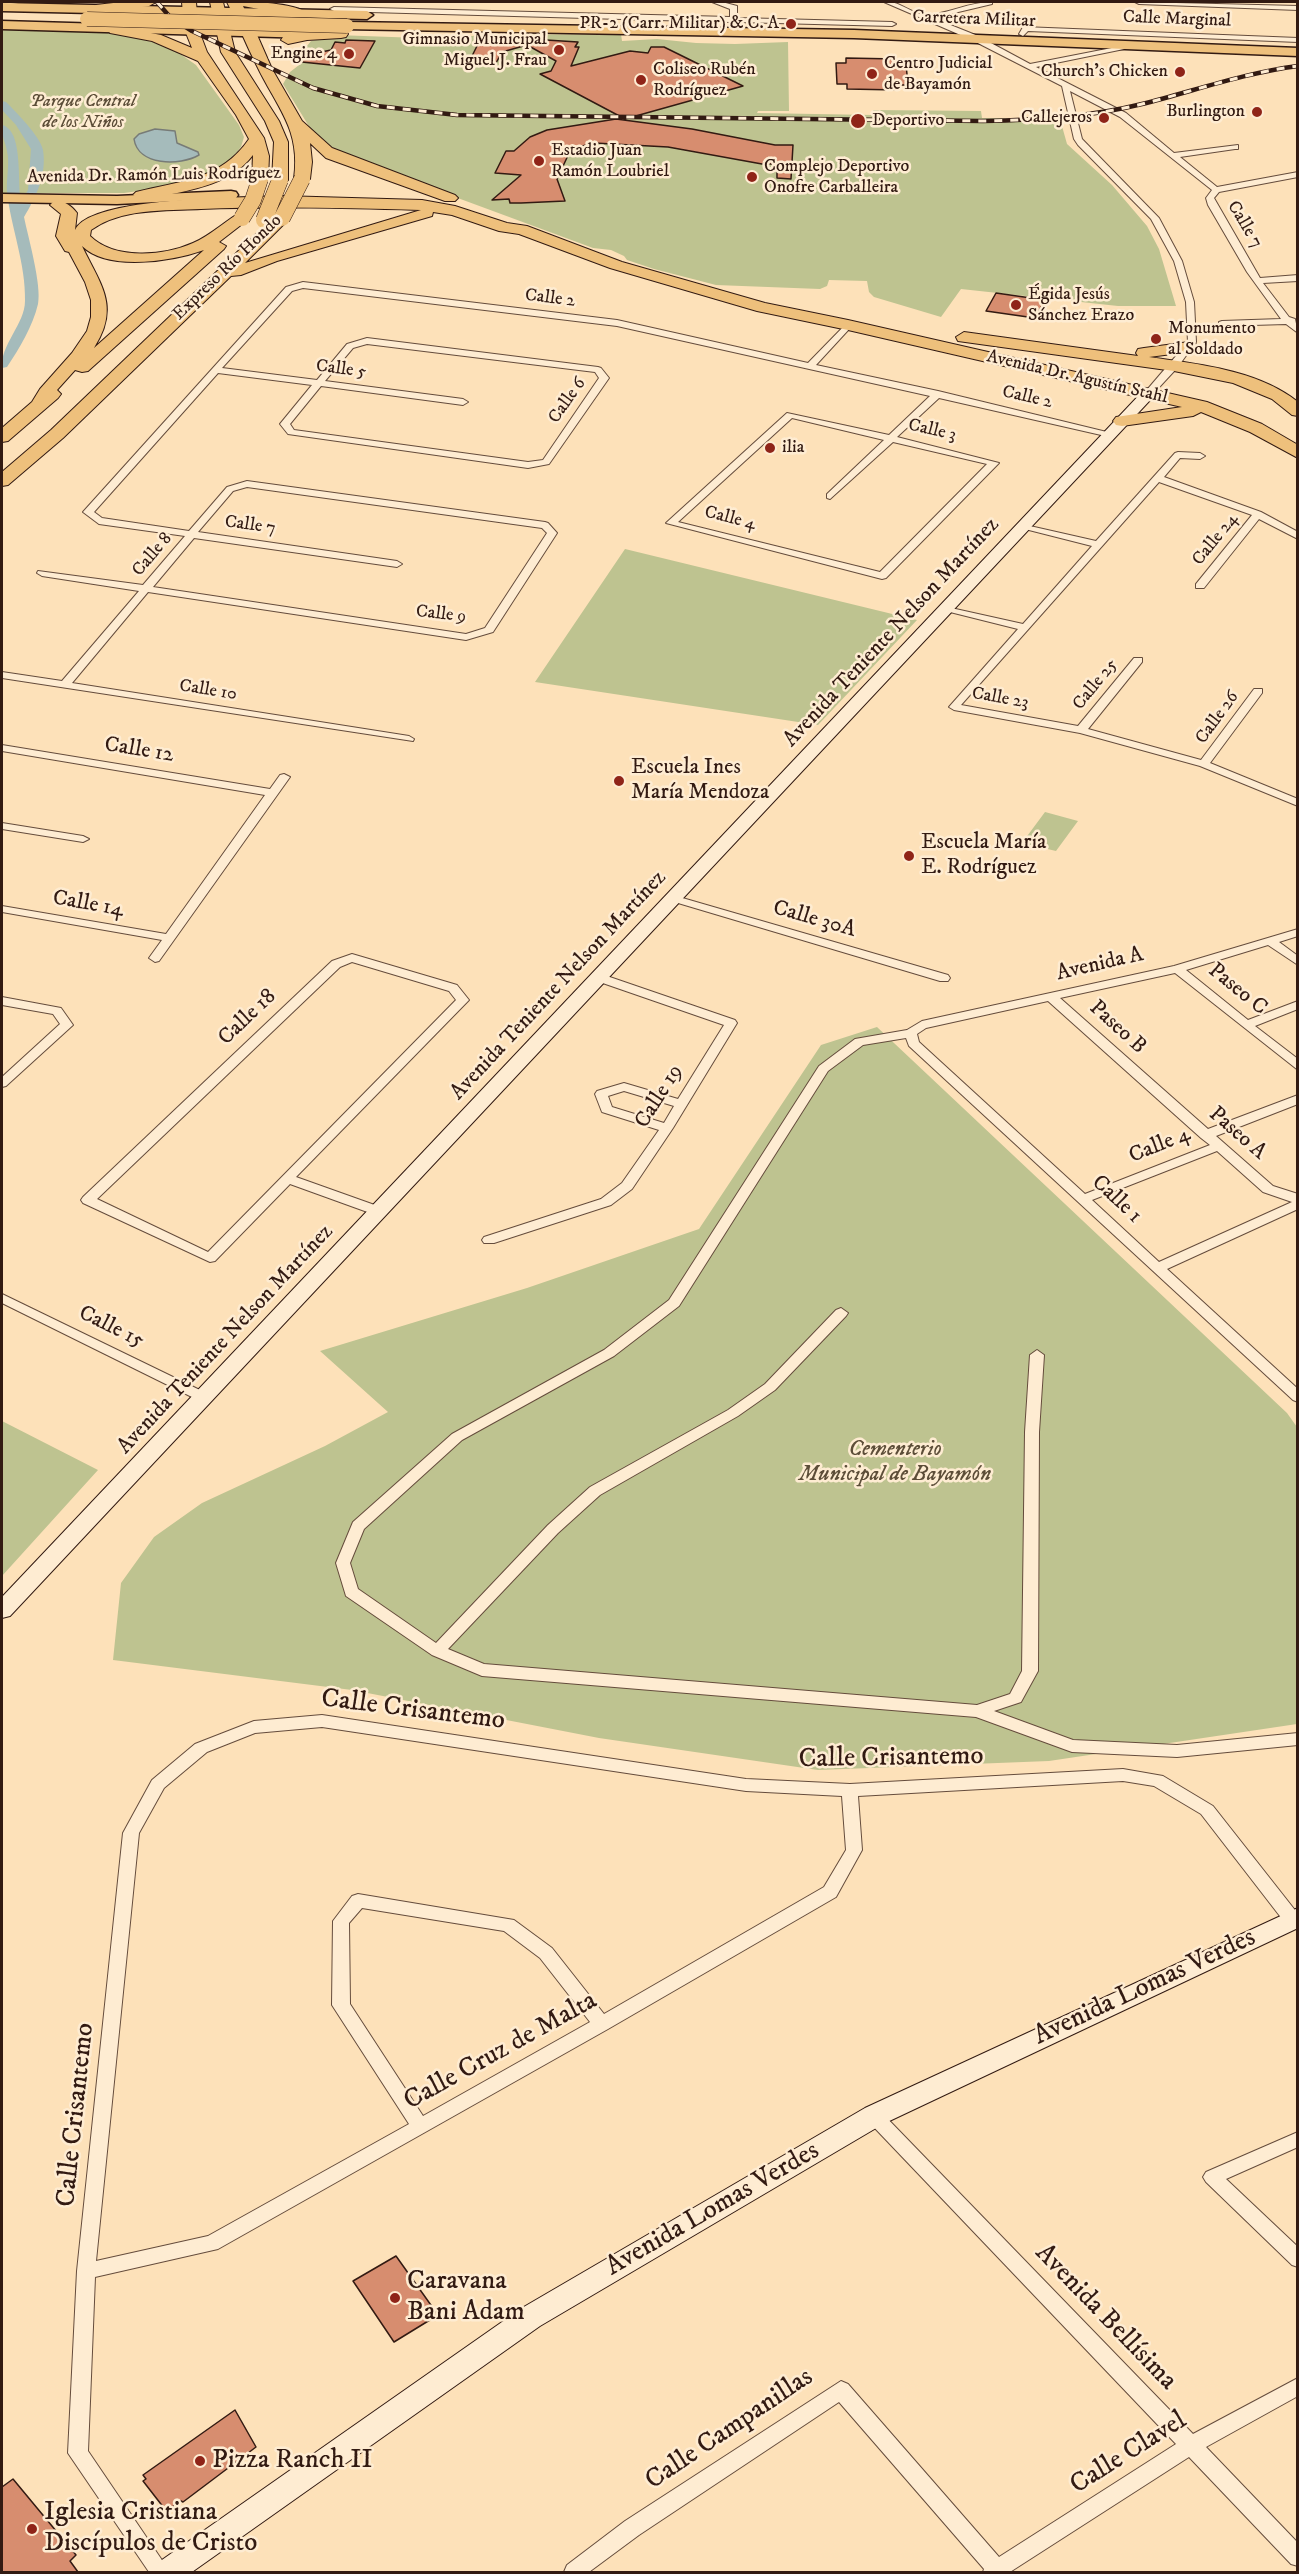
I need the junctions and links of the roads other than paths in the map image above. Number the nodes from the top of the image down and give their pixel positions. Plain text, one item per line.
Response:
1 (2, 2) edge
2 (149, 2) edge
3 (716, 2) edge
4 (888, 2) edge
5 (988, 2) edge
6 (1139, 2) edge
7 (41, 8) junction
8 (1298, 8) edge
9 (166, 10) joint
10 (329, 11) junction
11 (2, 12) edge
12 (293, 13) joint
13 (91, 14) junction
14 (218, 18) edge
15 (931, 19) junction
16 (892, 24) dead end
17 (2, 25) edge
18 (734, 26) junction
19 (346, 27) junction
20 (631, 27) junction
21 (115, 30) junction
22 (911, 30) junction
23 (960, 32) junction
24 (304, 33) joint
25 (975, 38) junction
26 (1298, 42) edge
27 (1124, 47) dead end
28 (1298, 52) edge
29 (201, 57) junction
30 (263, 64) junction
31 (1029, 66) junction
32 (1065, 84) junction
33 (248, 122) junction
34 (298, 124) junction
35 (257, 138) junction
36 (1235, 147) dead end
37 (1174, 155) junction
38 (279, 158) junction
39 (1298, 174) edge
40 (1216, 190) junction
41 (304, 191) junction
42 (231, 195) junction
43 (2, 198) edge
44 (117, 200) junction
45 (401, 200) junction
46 (61, 202) junction
47 (2, 204) edge
48 (453, 207) junction
49 (94, 208) junction
50 (135, 208) junction
51 (242, 218) junction
52 (87, 272) junction
53 (1298, 278) edge
54 (219, 280) junction
55 (1258, 281) junction
56 (1298, 321) edge
57 (1286, 322) junction
58 (1222, 324) dead end
59 (848, 325) junction
60 (1298, 330) edge
61 (1198, 349) junction
62 (1101, 356) junction
63 (811, 365) junction
64 (1174, 366) junction
65 (215, 370) junction
66 (1238, 379) junction
67 (318, 384) junction
68 (1149, 393) junction
69 (938, 394) junction
70 (463, 402) dead end
71 (39, 405) junction
72 (1298, 411) edge
73 (1217, 413) junction
74 (1116, 427) junction
75 (2, 437) edge
76 (891, 439) junction
77 (1294, 450) edge
78 (1200, 456) dead end
79 (994, 463) joint
80 (4, 474) edge
81 (1158, 478) junction
82 (285, 489) joint
83 (830, 496) dead end
84 (1258, 514) junction
85 (99, 521) joint
86 (1024, 525) junction
87 (192, 534) junction
88 (1298, 536) edge
89 (1098, 544) junction
90 (397, 564) dead end
91 (42, 573) dead end
92 (1200, 586) dead end
93 (146, 589) junction
94 (946, 608) junction
95 (1024, 627) junction
96 (1138, 660) dead end
97 (2, 675) edge
98 (64, 685) junction
99 (1258, 691) dead end
100 (1081, 730) junction
101 (409, 739) dead end
102 (2, 748) edge
103 (1204, 764) junction
104 (284, 777) dead end
105 (271, 793) junction
106 (1298, 803) edge
107 (2, 826) edge
108 (83, 839) dead end
109 (672, 898) junction
110 (2, 909) edge
111 (1298, 932) edge
112 (168, 939) junction
113 (1270, 941) junction
114 (155, 958) dead end
115 (1298, 962) edge
116 (1177, 969) junction
117 (598, 977) junction
118 (944, 978) dead end
119 (1051, 997) junction
120 (2, 1001) edge
121 (1298, 1005) edge
122 (1246, 1025) junction
123 (910, 1033) junction
124 (1298, 1066) edge
125 (2, 1083) edge
126 (1154, 1091) joint
127 (1298, 1099) edge
128 (682, 1104) junction
129 (667, 1128) junction
130 (1206, 1135) junction
131 (1218, 1146) junction
132 (288, 1179) junction
133 (1298, 1198) edge
134 (1083, 1199) junction
135 (1298, 1204) edge
136 (378, 1211) junction
137 (489, 1240) dead end
138 (1158, 1268) junction
139 (2, 1298) edge
140 (841, 1313) dead end
141 (1037, 1355) dead end
142 (203, 1396) junction
143 (1298, 1397) edge
144 (2, 1610) edge
145 (436, 1651) junction
146 (977, 1711) junction
147 (1298, 1739) edge
148 (850, 1790) junction
149 (1295, 1918) edge
150 (602, 2024) junction
151 (874, 2116) junction
152 (420, 2126) junction
153 (1298, 2139) edge
154 (1298, 2259) edge
155 (86, 2271) junction
156 (1298, 2386) edge
157 (1190, 2446) junction
158 (1298, 2557) edge
159 (995, 2571) edge
160 (160, 2572) edge
161 (169, 2572) edge
162 (574, 2572) edge

1 - 7 street
2 - 13 highway
3 - 18 street
4 - 15 street
5 - 15 street
6 - 8 street
7 - 11 main road
7 - 13 main road
9 - 13 main road
9 - 14 highway
10 - 12 main road
10 - 18 street
10 - 19 main road
10 - 20 main road
11 - 13 main road
12 - 14 highway
13 - 19 main road, bridge
14 - 21 main road
14 - 24 highway
14 - 29 highway, Expreso Río Hondo
14 - 30 highway, Expreso Río Hondo
14 - 38 highway
15 - 22 main road
15 - 23 street
16 - 18 street
17 - 21 main road
18 - 20 main road, Carretera Militar
18 - 22 main road, Carretera Militar
18 - 25 main road, Carretera Militar
19 - 20 main road
19 - 24 main road
19 - 30 highway
21 - 29 highway
22 - 23 main road, Carretera Militar
23 - 25 street
23 - 26 main road, Carretera Militar
25 - 28 main road, Carretera Militar
25 - 31 street
27 - 31 street
29 - 33 highway, Expreso Río Hondo
30 - 34 highway, Expreso Río Hondo
31 - 32 street
32 - 37 street
32 - 61 street
33 - 35 highway, Expreso Río Hondo
33 - 38 highway
34 - 41 highway, Expreso Río Hondo
34 - 45 highway
35 - 44 highway
35 - 51 highway, Expreso Río Hondo, bridge
36 - 37 street
37 - 40 street
38 - 80 highway, bridge
39 - 40 street, Calle 7
40 - 55 street, Calle 7
41 - 42 highway, Avenida Dr. Ramón Luis Rodríguez
41 - 45 highway, Avenida Dr. Agustín Stahl
41 - 50 highway, Avenida Dr. Ramón Luis Rodríguez
41 - 54 highway, Expreso Río Hondo, bridge
42 - 44 main road, Avenida Dr. Ramón Luis Rodríguez
42 - 49 highway
43 - 46 main road, Avenida Dr. Ramón Luis Rodríguez
44 - 46 main road, Avenida Dr. Ramón Luis Rodríguez
45 - 48 highway
45 - 48 highway, Avenida Dr. Agustín Stahl
45 - 54 highway
46 - 47 main road, Avenida Dr. Ramón Luis Rodríguez
46 - 49 main road, Avenida Dr. Ramón Luis Rodríguez
46 - 52 highway
48 - 59 highway, Avenida Dr. Agustín Stahl
49 - 50 main road, Avenida Dr. Ramón Luis Rodríguez
49 - 52 highway
50 - 51 highway
51 - 71 highway, Expreso Río Hondo
52 - 71 highway
53 - 55 street
54 - 80 highway, Expreso Río Hondo
55 - 57 street, Calle 7
56 - 57 street
57 - 58 street
57 - 60 street, Calle 7
59 - 62 highway, Avenida Dr. Agustín Stahl
59 - 63 street
59 - 68 highway, Avenida Dr. Agustín Stahl
61 - 62 highway
61 - 64 street
61 - 66 highway
62 - 64 highway, Avenida Dr. Agustín Stahl
63 - 65 street, Calle 2
63 - 69 street, Calle 2
64 - 66 highway, Avenida Dr. Agustín Stahl
64 - 68 street
65 - 67 street, Calle 5
65 - 85 street, Calle 2
66 - 72 highway, Avenida Dr. Agustín Stahl
67 - 67 street, Calle 6
67 - 70 street, Calle 5
68 - 73 highway, Avenida Dr. Agustín Stahl
68 - 74 street, Avenida Teniente Nelson Martínez
69 - 74 street, Calle 2
69 - 76 street, Calle 3
71 - 75 highway, Expreso Río Hondo
73 - 74 highway
73 - 77 highway, Avenida Dr. Agustín Stahl
74 - 86 street, Avenida Teniente Nelson Martínez
76 - 79 street, Calle 3
76 - 79 street, Calle 4
76 - 83 street
78 - 81 street, Calle 23
81 - 84 street
81 - 89 street, Calle 23
82 - 87 street, Calle 8
82 - 93 street, Calle 9
84 - 88 street
84 - 92 street, Calle 24
85 - 87 street, Calle 7
86 - 89 street
86 - 94 street, Avenida Teniente Nelson Martínez
87 - 90 street, Calle 7
87 - 93 street, Calle 8
89 - 95 street, Calle 23
91 - 93 street, Calle 9
93 - 98 street, Calle 8
94 - 95 street
94 - 109 street, Avenida Teniente Nelson Martínez
95 - 100 street, Calle 23
96 - 100 street, Calle 25
97 - 98 street, Calle 10
98 - 101 street, Calle 10
99 - 103 street, Calle 26
100 - 103 street, Calle 23
102 - 105 street, Calle 12
103 - 106 street, Calle 23
104 - 105 street
105 - 112 street
107 - 108 street
109 - 117 street, Avenida Teniente Nelson Martínez
109 - 118 street, Calle 30A
110 - 112 street, Calle 14
111 - 113 street, Avenida A
112 - 114 street
113 - 115 street
113 - 116 street, Avenida A
116 - 119 street, Avenida A
116 - 122 street, Paseo C
117 - 128 street, Calle 19
117 - 136 street, Avenida Teniente Nelson Martínez
119 - 123 street, Avenida A
119 - 126 street, Paseo B
120 - 125 street
121 - 122 street
122 - 124 street, Paseo C
123 - 134 street, Calle 1
123 - 145 street, Avenida A
126 - 130 street, Paseo A
127 - 130 street
128 - 129 street, Calle 19
128 - 129 street
129 - 137 street, Calle 19
130 - 131 street, Paseo A
131 - 133 street, Paseo A
131 - 134 street, Calle 4
132 - 132 street, Calle 18
132 - 136 street
134 - 138 street, Calle 1
135 - 138 street
136 - 142 street, Avenida Teniente Nelson Martínez
138 - 143 street, Calle 1
139 - 142 street, Calle 15
140 - 145 street
141 - 146 street
142 - 144 street, Avenida Teniente Nelson Martínez
145 - 146 street, Avenida A
146 - 147 street
148 - 149 street, Calle Crisantemo
148 - 150 street, Calle Cruz de Malta
148 - 155 street, Calle Crisantemo
149 - 151 street, Avenida Lomas Verdes
150 - 152 street, Calle Cruz de Malta
150 - 152 street
151 - 157 street, Avenida Bellísima
151 - 161 street, Avenida Lomas Verdes
152 - 155 street, Calle Cruz de Malta
153 - 154 street
155 - 160 street, Calle Crisantemo
156 - 157 street, Calle Clavel
157 - 158 street, Avenida Bellísima
157 - 159 street, Calle Clavel
159 - 162 street, Calle Campanillas

